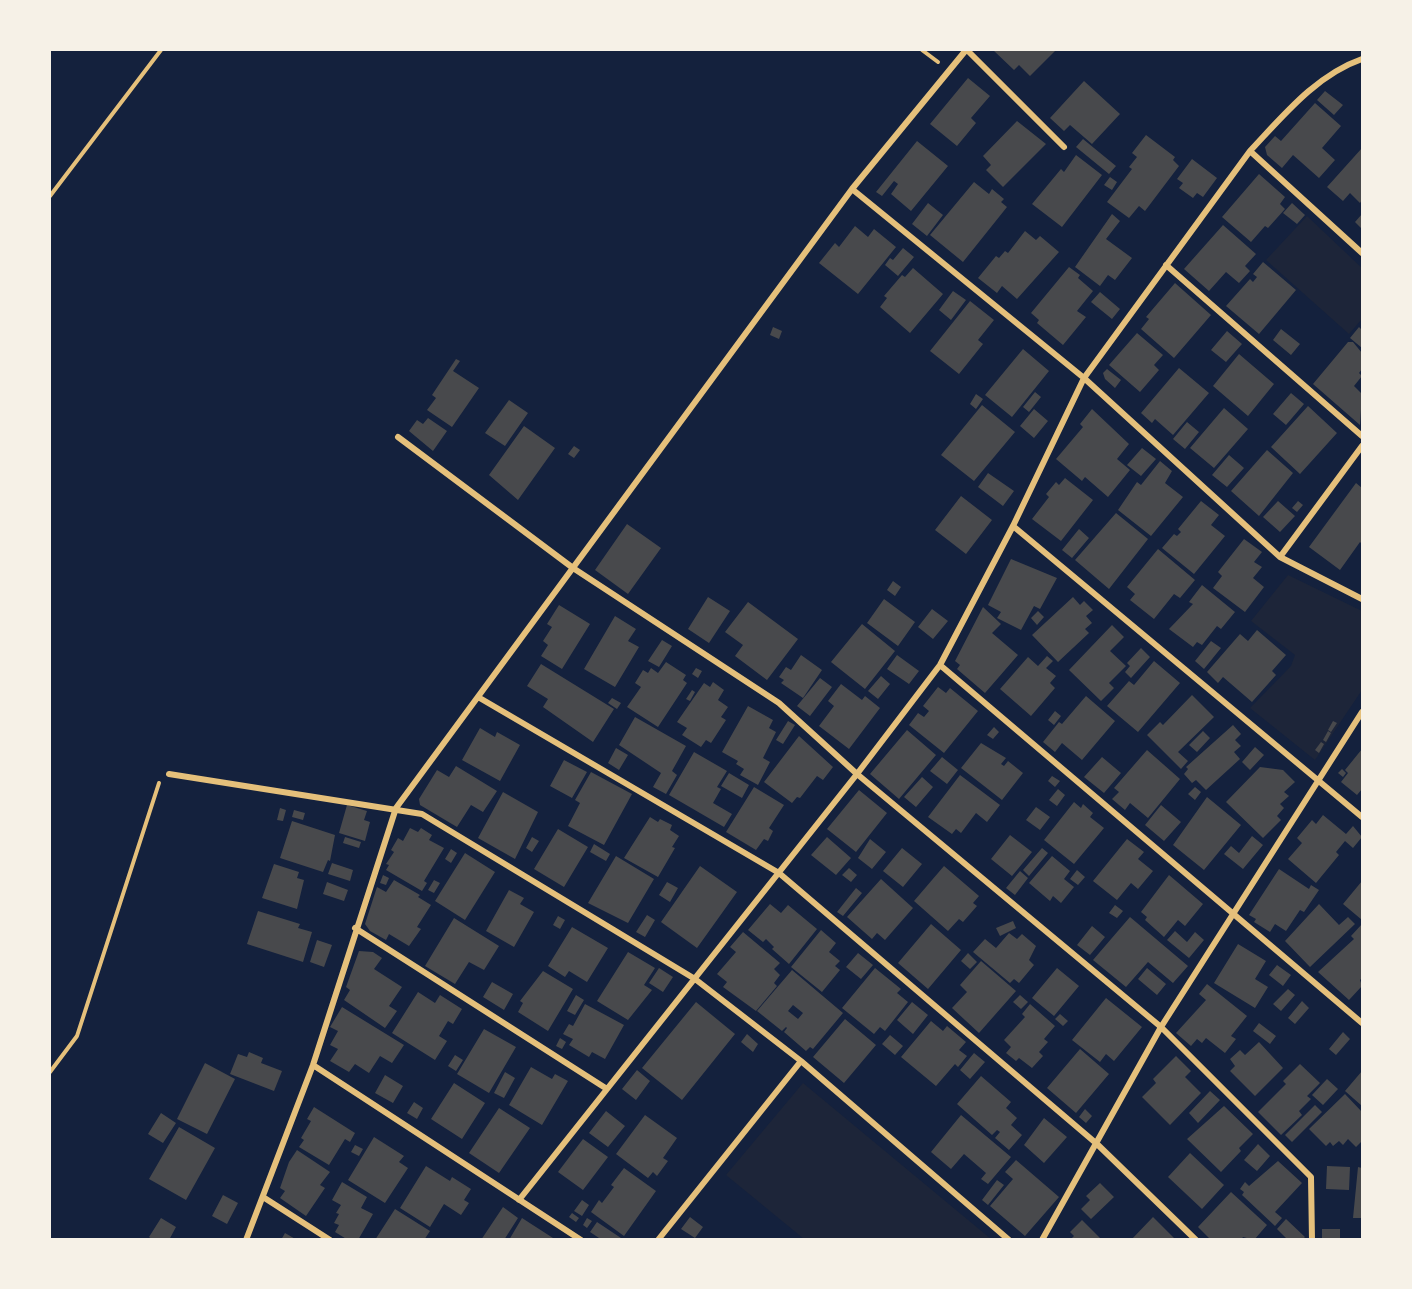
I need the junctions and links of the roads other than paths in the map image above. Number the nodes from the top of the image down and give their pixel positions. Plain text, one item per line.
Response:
1 (966, 50) edge
2 (1362, 59) edge
3 (1064, 147) dead end
4 (1250, 151) junction
5 (852, 189) junction
6 (1362, 253) edge
7 (1166, 266) junction
8 (1084, 378) junction
9 (1362, 436) edge
10 (398, 437) dead end
11 (1362, 446) edge
12 (1013, 526) junction
13 (1280, 556) junction
14 (573, 568) junction
15 (1362, 599) edge
16 (940, 665) junction
17 (478, 697) junction
18 (1362, 712) edge
19 (169, 774) road end
20 (857, 774) junction
21 (1319, 782) junction
22 (396, 808) junction
23 (1362, 818) edge
24 (779, 873) junction
25 (1233, 915) junction
26 (356, 928) junction
27 (695, 978) junction
28 (1362, 1023) edge
29 (1161, 1027) junction
30 (801, 1061) junction
31 (314, 1065) junction
32 (607, 1089) junction
33 (1097, 1144) junction
34 (263, 1197) junction
35 (519, 1200) junction
36 (246, 1239) edge
37 (330, 1239) edge
38 (581, 1239) edge
39 (658, 1239) edge
40 (1010, 1239) edge
41 (1042, 1239) edge
42 (1196, 1239) edge
43 (1312, 1239) edge

1 - 3 street
1 - 5 street
2 - 4 street
4 - 6 street
4 - 7 street
5 - 8 street
5 - 14 street
7 - 8 street
7 - 9 street
8 - 12 street
8 - 13 street
10 - 14 street
11 - 13 street
12 - 16 street
12 - 21 street
13 - 15 street
14 - 17 street
14 - 20 street
16 - 20 street
16 - 25 street
17 - 22 street
17 - 24 street
18 - 21 street
19 - 22 street
20 - 24 street
20 - 29 street
21 - 23 street
21 - 25 street
22 - 26 street
22 - 27 street
24 - 27 street
24 - 33 street
25 - 28 street
25 - 29 street
26 - 31 street
26 - 32 street
27 - 30 street
27 - 32 street
29 - 33 street
29 - 43 street
30 - 39 street
30 - 40 street
31 - 34 street
31 - 35 street
32 - 35 street
33 - 41 street
33 - 42 street
34 - 36 street
34 - 37 street
35 - 38 street

